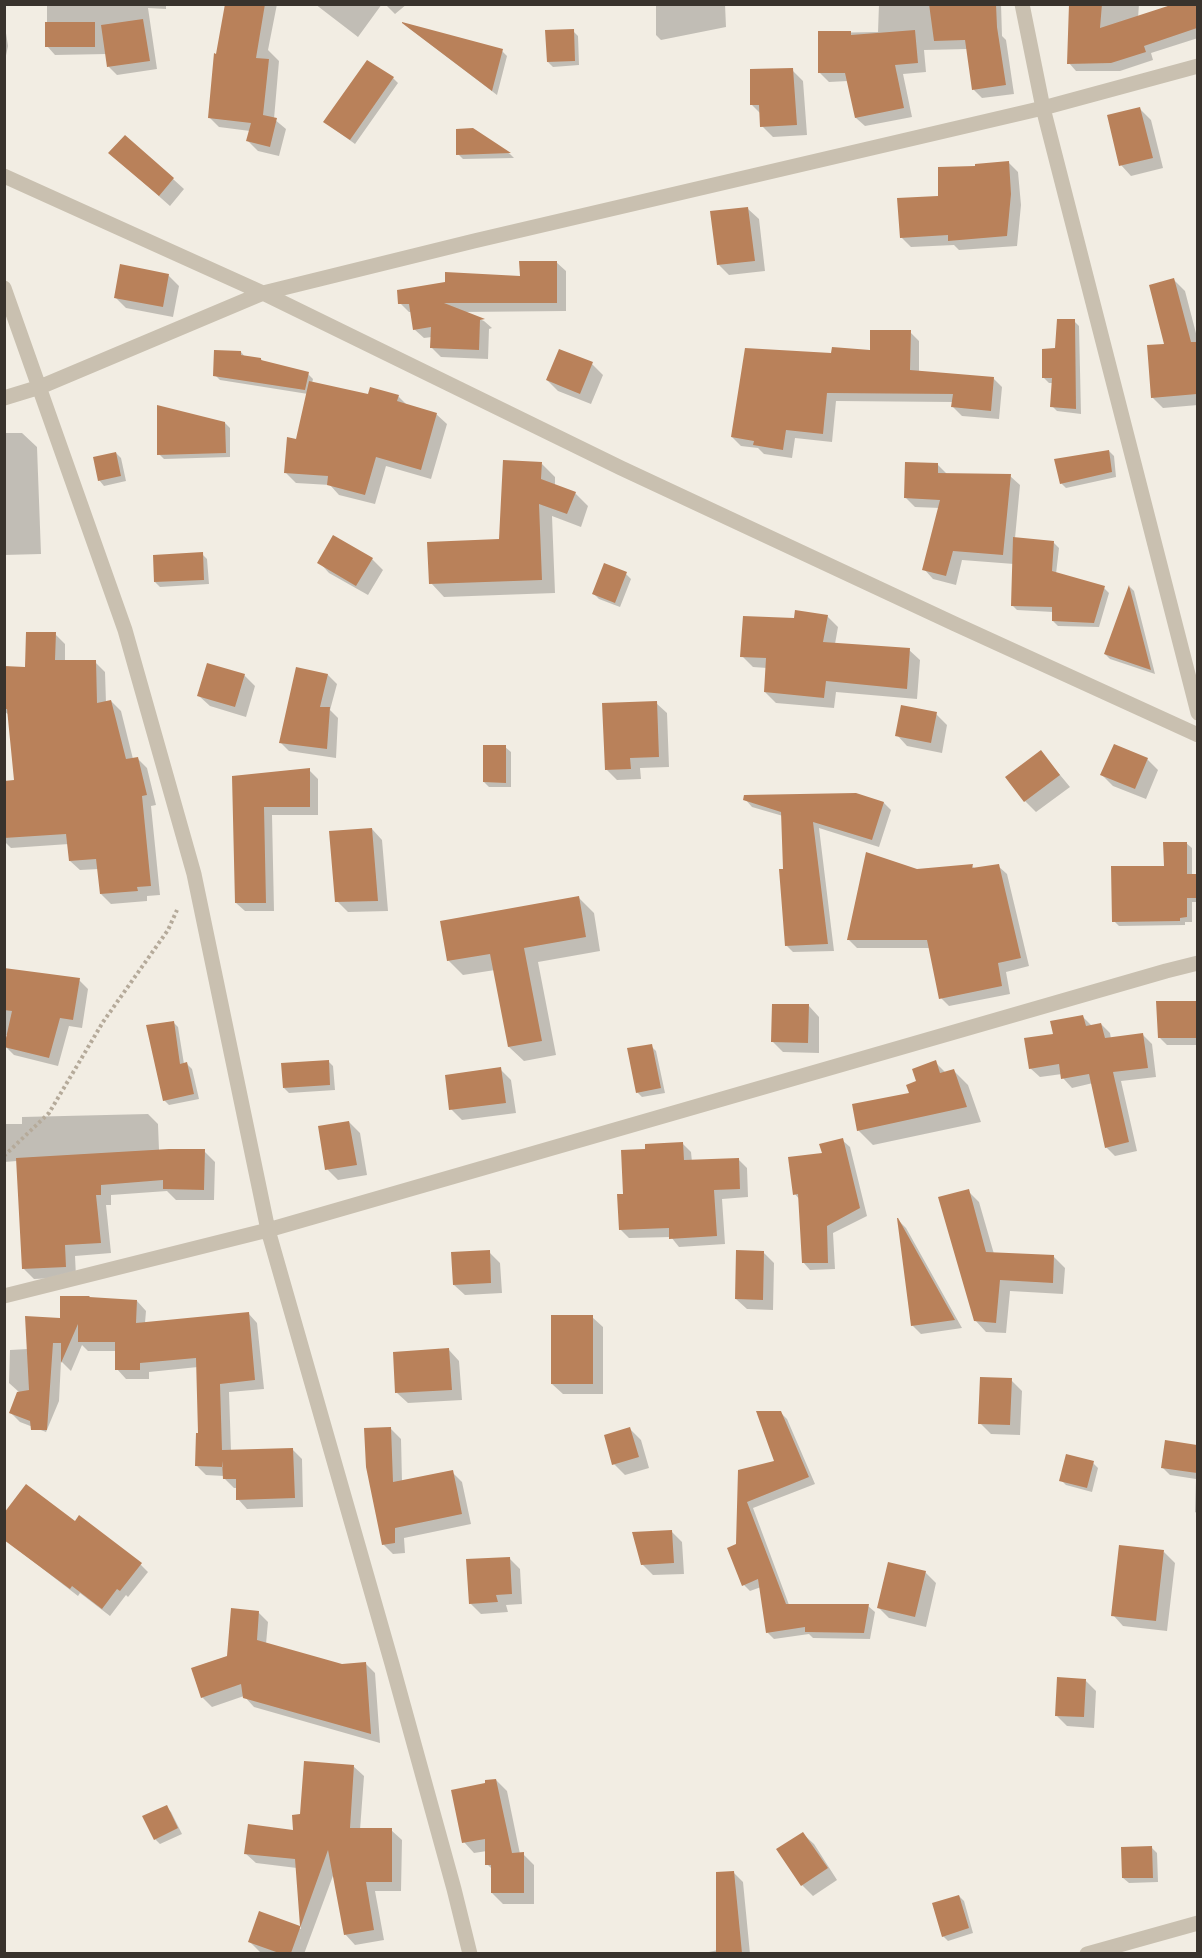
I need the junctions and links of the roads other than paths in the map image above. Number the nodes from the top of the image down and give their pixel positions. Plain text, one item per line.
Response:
1 (1022, 4) edge
2 (1197, 66) edge
3 (1043, 108) junction
4 (4, 176) edge
5 (4, 288) edge
6 (263, 293) junction
7 (40, 387) junction
8 (4, 398) edge
9 (1197, 713) edge
10 (1197, 735) edge
11 (1197, 963) edge
12 (268, 1230) junction
13 (4, 1296) edge
14 (1197, 1923) edge
15 (470, 1953) edge
16 (1087, 1953) edge

1 - 3 street
2 - 3 street
3 - 6 street
3 - 9 street
4 - 6 street
5 - 7 street
6 - 7 street
6 - 10 street
7 - 8 street
7 - 12 street
11 - 12 street
12 - 13 street
12 - 15 street
14 - 16 street

